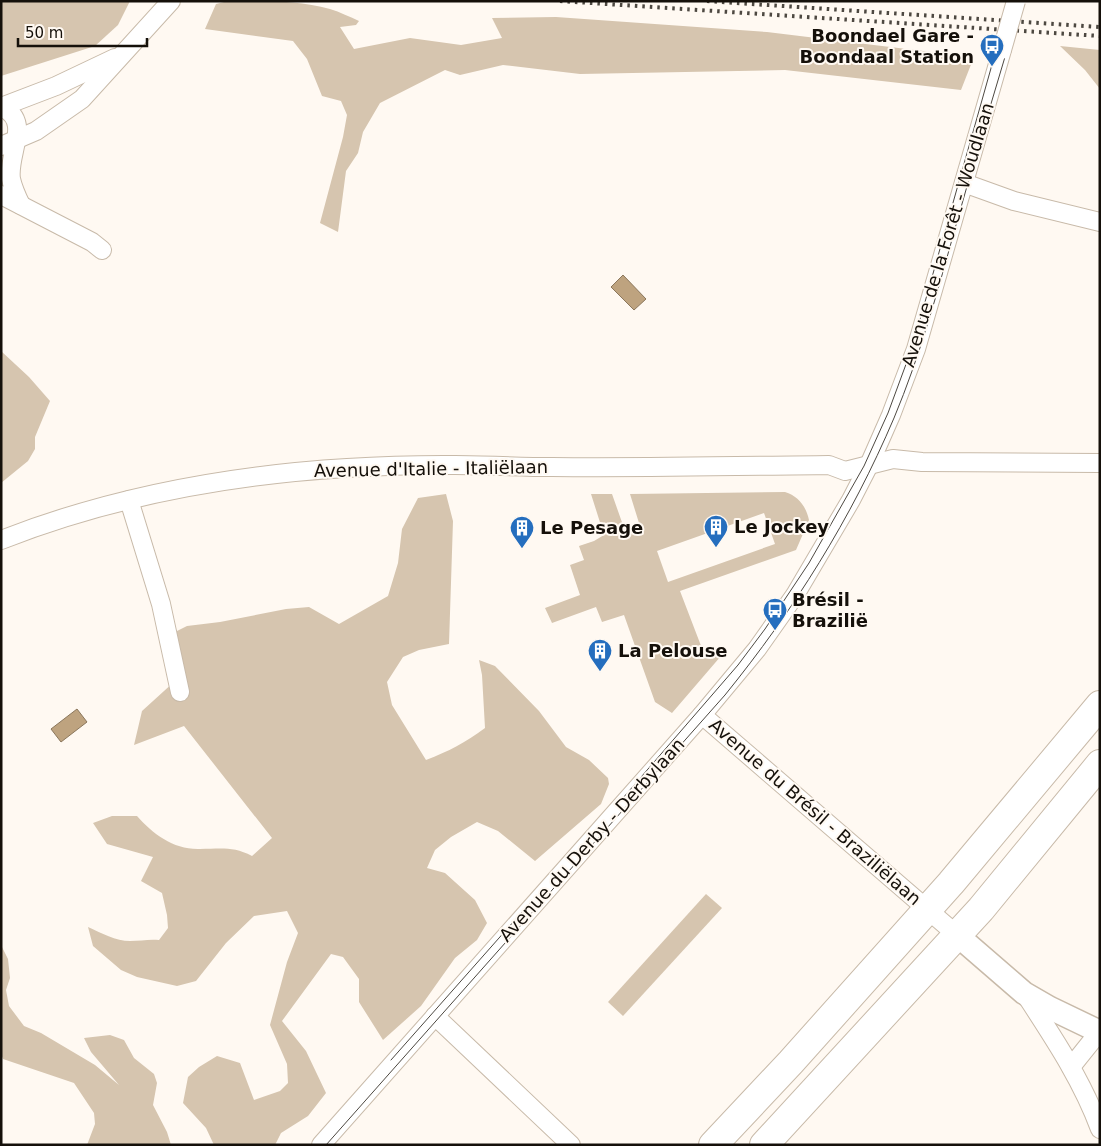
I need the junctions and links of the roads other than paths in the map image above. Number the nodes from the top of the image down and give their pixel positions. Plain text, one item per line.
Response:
1 (171, 1) edge
2 (1016, 1) edge
3 (122, 54) junction
4 (56, 86) junction
5 (1, 107) edge
6 (70, 108) junction
7 (9, 143) edge
8 (964, 183) junction
9 (1, 195) edge
10 (21, 205) junction
11 (1100, 222) edge
12 (102, 250) dead end
13 (1100, 463) edge
14 (869, 465) junction
15 (129, 500) junction
16 (1, 540) edge
17 (180, 692) dead end
18 (1100, 705) edge
19 (702, 715) junction
20 (1100, 764) edge
21 (927, 910) junction
22 (957, 935) junction
23 (1024, 993) junction
24 (435, 1016) junction
25 (1100, 1032) edge
26 (1070, 1067) junction
27 (1100, 1129) edge
28 (321, 1145) edge
29 (571, 1145) edge
30 (713, 1145) edge
31 (764, 1145) edge

1 - 3 street
2 - 8 street, Avenue de la Forêt - Woudlaan, bridge
3 - 4 street
3 - 6 street
4 - 5 street
4 - 6 street
5 - 7 street
6 - 7 street
7 - 10 street
8 - 11 street
8 - 14 street, Avenue de la Forêt - Woudlaan
9 - 10 street
10 - 12 street
13 - 14 street, Avenue d'Italie - Italiëlaan
14 - 15 street, Avenue d'Italie - Italiëlaan
14 - 19 street, Avenue du Derby - Derbylaan
15 - 16 street, Avenue d'Italie - Italiëlaan
15 - 17 street
18 - 21 main road
19 - 21 street, Avenue du Brésil - Braziliëlaan
19 - 24 street, Avenue du Derby - Derbylaan
20 - 22 main road
21 - 22 street, Avenue du Brésil - Braziliëlaan
21 - 30 main road
22 - 23 street
22 - 31 main road
23 - 25 street
23 - 26 street
24 - 28 street, Avenue du Derby - Derbylaan
24 - 29 street
25 - 26 street
26 - 27 street

